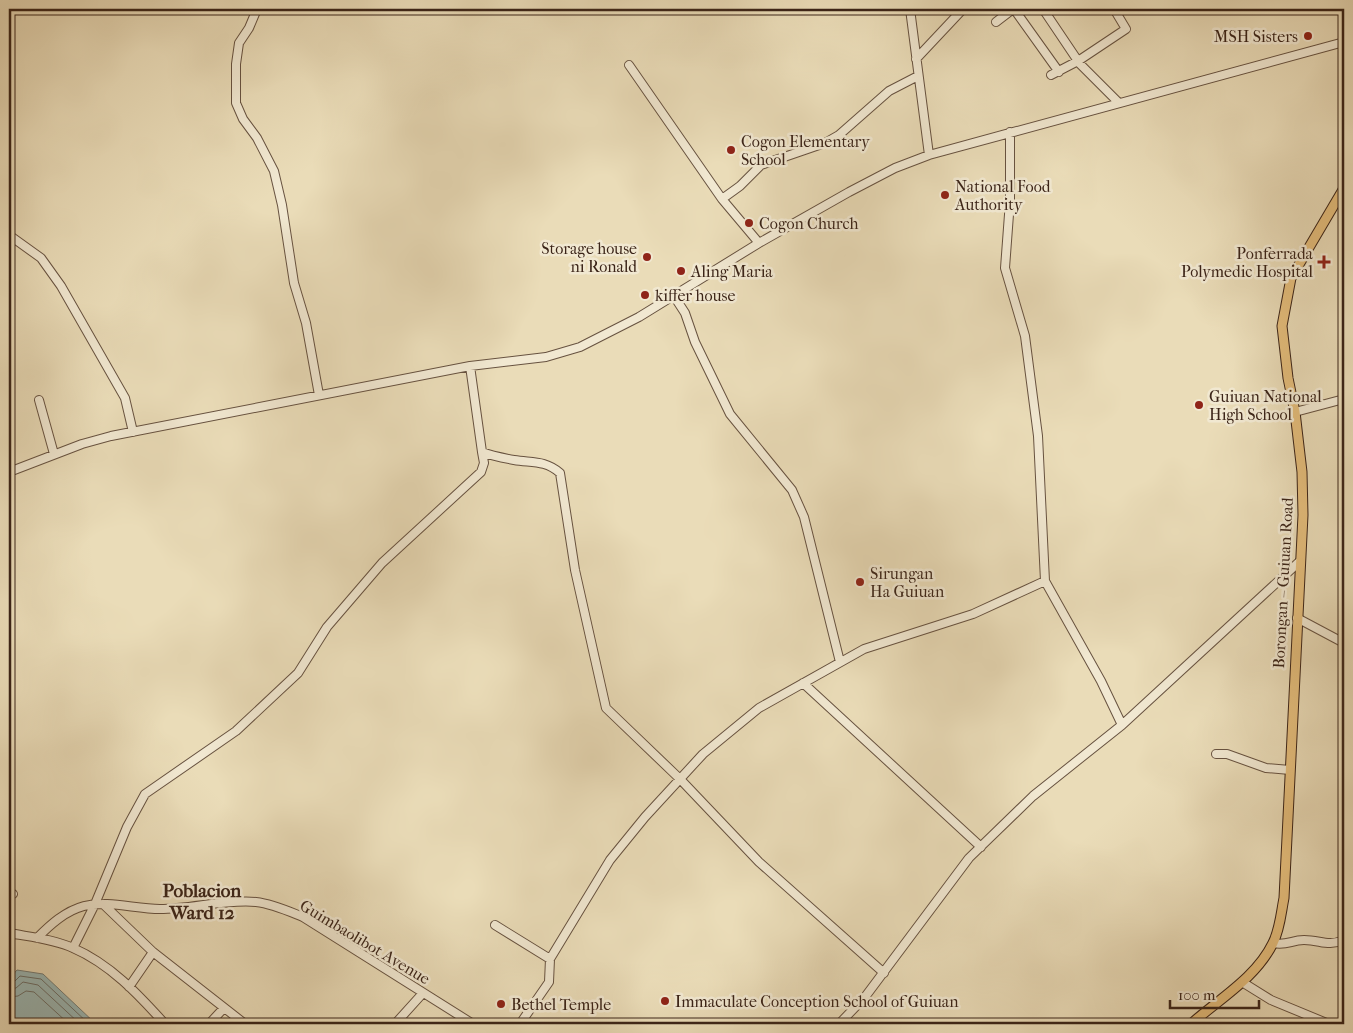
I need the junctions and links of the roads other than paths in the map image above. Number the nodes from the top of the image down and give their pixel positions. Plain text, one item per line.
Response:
1 (257, 9) edge
2 (910, 9) edge
3 (963, 9) edge
4 (1014, 9) edge
5 (1043, 9) edge
6 (1114, 9) edge
7 (996, 22) dead end
8 (1344, 42) edge
9 (916, 60) junction
10 (1078, 61) junction
11 (629, 65) dead end
12 (918, 76) junction
13 (1119, 103) junction
14 (1010, 132) junction
15 (929, 155) junction
16 (1344, 188) edge
17 (722, 199) junction
18 (9, 235) edge
19 (759, 243) junction
20 (674, 296) junction
21 (470, 366) junction
22 (319, 395) junction
23 (1344, 399) edge
24 (39, 400) dead end
25 (1295, 412) junction
26 (133, 432) junction
27 (482, 452) junction
28 (54, 454) junction
29 (493, 456) junction
30 (484, 463) junction
31 (9, 472) edge
32 (1299, 562) junction
33 (1045, 581) junction
34 (1297, 618) junction
35 (1344, 643) edge
36 (840, 662) junction
37 (803, 683) junction
38 (1122, 725) junction
39 (1216, 754) dead end
40 (1290, 770) junction
41 (680, 779) junction
42 (981, 847) junction
43 (99, 904) junction
44 (495, 925) dead end
45 (9, 932) edge
46 (37, 938) junction
47 (1344, 940) edge
48 (1273, 943) junction
49 (73, 948) junction
50 (153, 952) junction
51 (550, 958) junction
52 (884, 973) junction
53 (1242, 982) junction
54 (129, 987) junction
55 (423, 993) junction
56 (223, 1009) junction
57 (165, 1024) edge
58 (209, 1024) edge
59 (245, 1024) edge
60 (395, 1024) edge
61 (473, 1024) edge
62 (520, 1024) edge
63 (838, 1024) edge
64 (1191, 1024) edge
65 (1329, 1024) edge

1 - 22 street
2 - 9 street
3 - 9 street
4 - 7 street
4 - 10 street
5 - 10 street
6 - 10 street
8 - 13 street
9 - 12 street
10 - 13 street
11 - 17 street
12 - 15 street
12 - 17 street
13 - 14 street
14 - 15 street
14 - 33 street
15 - 19 street
16 - 25 main road, Borongan – Guiuan Road
17 - 19 street
18 - 26 street
19 - 20 street
20 - 21 street
20 - 36 street
21 - 22 street
21 - 27 street
22 - 26 street
23 - 25 street
24 - 28 street
25 - 32 main road, Borongan – Guiuan Road
26 - 28 street
27 - 29 street
27 - 30 street
28 - 31 street
29 - 30 street
29 - 41 street
30 - 43 street
32 - 34 main road, Borongan – Guiuan Road
32 - 38 street
33 - 36 street
33 - 38 street
34 - 35 street
34 - 40 main road, Borongan – Guiuan Road
36 - 37 street
37 - 41 street
37 - 42 street
38 - 42 street
39 - 40 street
40 - 48 main road, Borongan – Guiuan Road
41 - 51 street
41 - 52 street
42 - 52 street
43 - 46 street, Guimbaolibot Avenue
43 - 49 street
43 - 50 street
43 - 55 street, Guimbaolibot Avenue
44 - 51 street
45 - 46 street
46 - 49 street
47 - 48 street
48 - 53 main road, Borongan – Guiuan Road
49 - 54 street
50 - 54 street
50 - 56 street
51 - 62 street
52 - 63 street
53 - 64 main road, Borongan – Guiuan Road
53 - 65 street
54 - 57 street
55 - 60 street
55 - 61 street, Guimbaolibot Avenue
56 - 58 street
56 - 59 street

